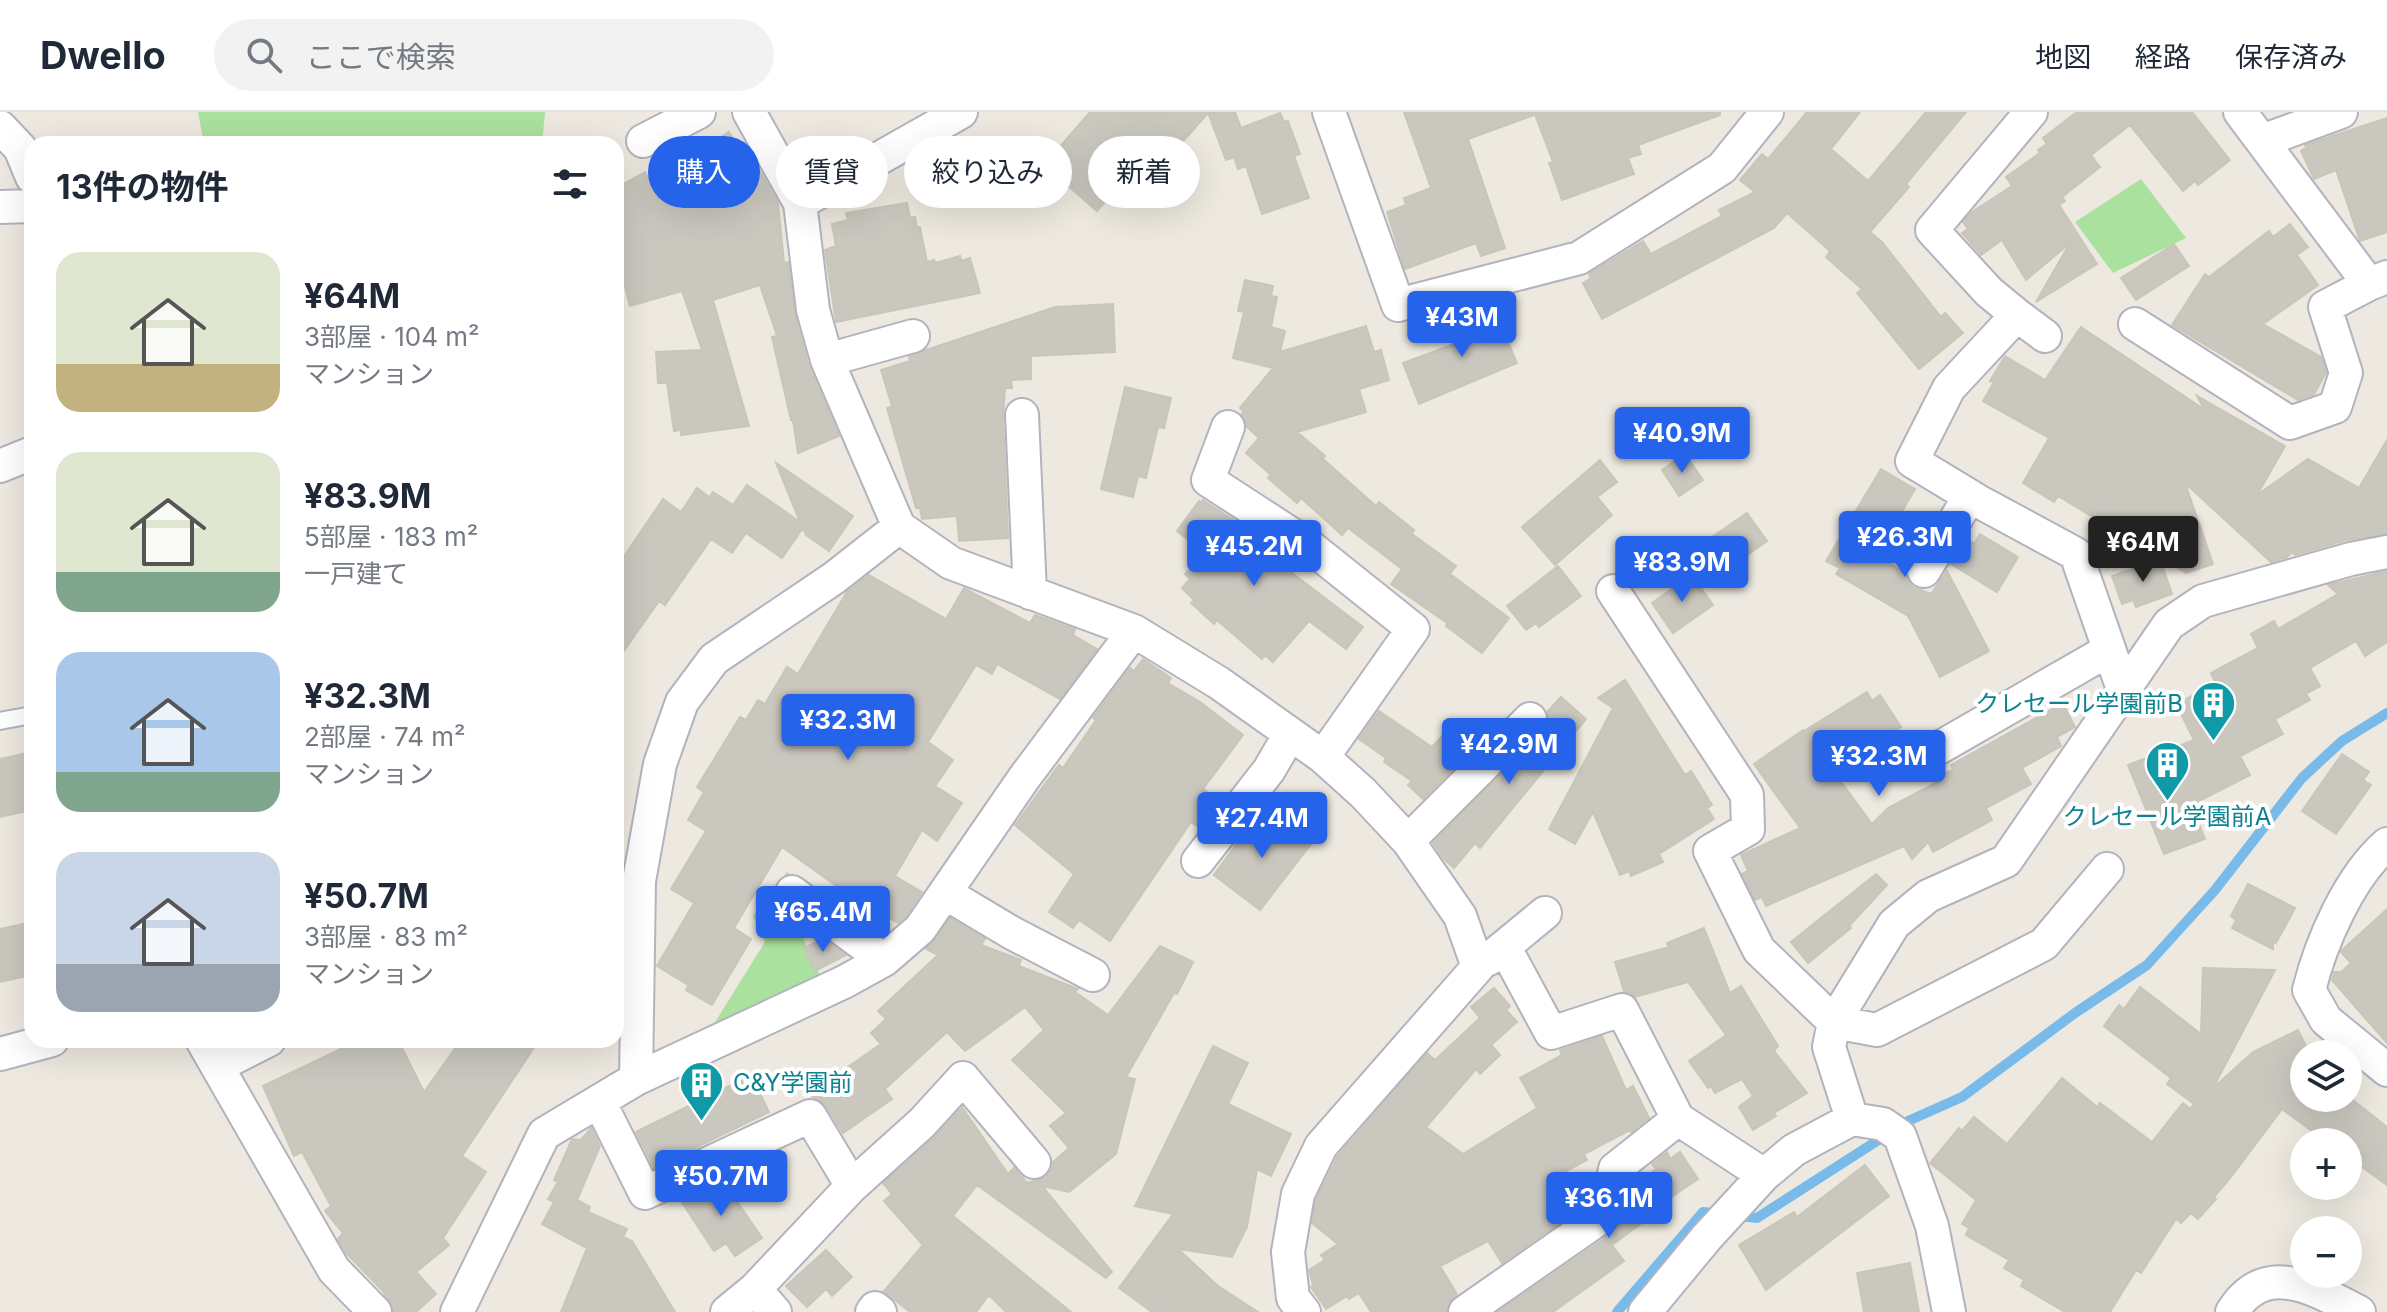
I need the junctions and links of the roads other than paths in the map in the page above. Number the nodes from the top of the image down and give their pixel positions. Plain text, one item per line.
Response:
1 (699, 112) edge
2 (749, 112) edge
3 (961, 112) edge
4 (1329, 112) edge
5 (1767, 112) edge
6 (2031, 112) edge
7 (2240, 112) edge
8 (2341, 112) edge
9 (0, 127) edge
10 (643, 141) dead end
11 (2262, 141) junction
12 (888, 153) edge
13 (24, 158) edge
14 (776, 160) edge
15 (24, 206) edge
16 (0, 207) edge
17 (801, 208) edge
18 (2378, 280) edge
19 (2017, 315) junction
20 (2135, 324) dead end
21 (913, 336) dead end
22 (2045, 336) dead end
23 (827, 360) junction
24 (1022, 415) dead end
25 (1228, 427) dead end
26 (24, 456) edge
27 (0, 466) edge
28 (1970, 496) junction
29 (899, 527) junction
30 (2387, 552) edge
31 (1924, 571) dead end
32 (1613, 591) dead end
33 (1030, 593) junction
34 (1134, 631) junction
35 (2109, 650) junction
36 (2123, 689) junction
37 (24, 716) edge
38 (1530, 719) dead end
39 (0, 721) edge
40 (1290, 734) junction
41 (1937, 749) dead end
42 (1323, 757) junction
43 (1408, 841) junction
44 (2387, 844) edge
45 (1198, 861) dead end
46 (2107, 869) dead end
47 (792, 892) dead end
48 (945, 893) junction
49 (1545, 913) dead end
50 (1505, 948) junction
51 (884, 960) junction
52 (1478, 967) junction
53 (1093, 975) dead end
54 (1834, 1022) junction
55 (24, 1048) edge
56 (233, 1048) edge
57 (210, 1053) edge
58 (0, 1054) edge
59 (2387, 1070) edge
60 (636, 1079) junction
61 (599, 1101) junction
62 (1678, 1119) junction
63 (1852, 1119) junction
64 (1034, 1162) dead end
65 (1764, 1175) junction
66 (852, 1186) junction
67 (765, 1300) edge
68 (375, 1312) edge
69 (457, 1312) edge
70 (727, 1312) edge
71 (872, 1312) edge
72 (880, 1312) edge
73 (1304, 1312) edge
74 (1465, 1312) edge
75 (1645, 1312) edge
76 (1949, 1312) edge
77 (2232, 1312) edge
78 (2359, 1312) edge

1 - 10 street
2 - 14 street
3 - 12 street
4 - 5 street
6 - 19 street
7 - 11 street
8 - 11 street
9 - 13 street
11 - 18 street
15 - 16 street
17 - 23 street
18 - 20 street
19 - 22 street
19 - 28 street
21 - 23 street
23 - 29 street
24 - 33 street
25 - 42 street
26 - 27 street
28 - 31 street
28 - 35 street
29 - 33 street
29 - 60 street
30 - 36 street
32 - 54 street
33 - 34 street
34 - 40 street
34 - 48 street
35 - 36 street
35 - 41 street
36 - 54 street
37 - 39 lane
38 - 43 street
40 - 42 street
40 - 45 street
42 - 43 street
43 - 52 street
44 - 59 street
46 - 54 street
47 - 51 street
48 - 51 street
48 - 53 street
49 - 50 street
50 - 52 street
50 - 62 street
51 - 60 street
52 - 73 street
54 - 63 street
55 - 58 street
56 - 57 street
57 - 68 street
60 - 61 street
61 - 66 street
61 - 69 street
62 - 65 street
62 - 74 street
63 - 65 street
63 - 76 street
64 - 66 street
65 - 75 street
66 - 67 street
67 - 70 street
71 - 72 street
77 - 78 street

